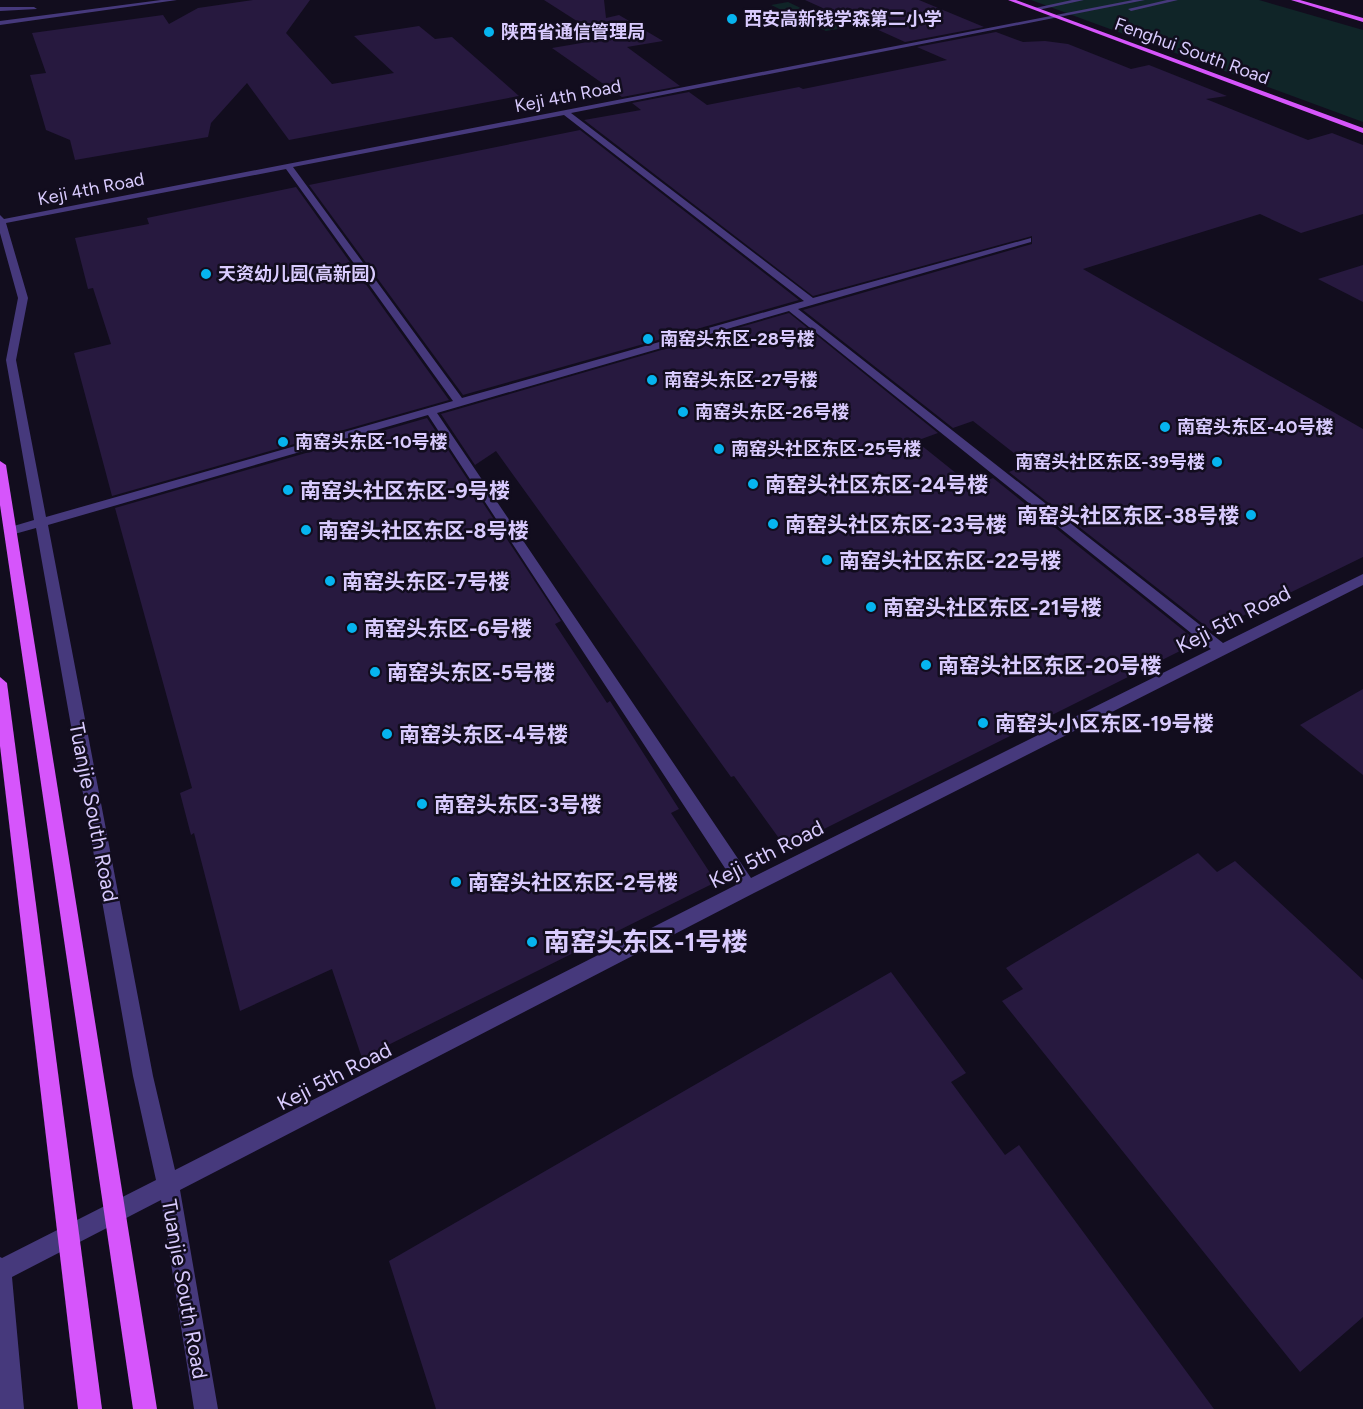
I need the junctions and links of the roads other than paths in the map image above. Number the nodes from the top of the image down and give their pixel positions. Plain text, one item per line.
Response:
1 (174, 0) edge
2 (1011, 0) edge
3 (1081, 0) edge
4 (1117, 0) edge
5 (1142, 0) edge
6 (1175, 0) edge
7 (1294, 0) edge
8 (46, 7) dead end
9 (1038, 8) junction
10 (0, 9) edge
11 (1053, 15) junction
12 (1363, 20) edge
13 (1068, 21) junction
14 (0, 23) edge
15 (565, 112) junction
16 (1363, 131) edge
17 (287, 165) junction
18 (0, 219) edge
19 (1028, 240) dead end
20 (810, 301) junction
21 (790, 307) junction
22 (458, 401) junction
23 (430, 410) junction
24 (0, 465) edge
25 (43, 522) junction
26 (10, 531) junction
27 (1363, 579) edge
28 (1222, 650) junction
29 (0, 683) edge
30 (748, 888) junction
31 (168, 1186) junction
32 (113, 1215) junction
33 (68, 1237) junction
34 (0, 1270) edge
35 (12, 1409) edge
36 (90, 1409) edge
37 (145, 1409) edge
38 (206, 1409) edge

1 - 14 street
2 - 9 main road, Fenghui South Road
3 - 9 street
4 - 11 street, Keji 4th Road
5 - 11 street, Keji 4th Road
6 - 13 street
7 - 12 main road
8 - 10 street
9 - 11 main road, Fenghui South Road
11 - 13 main road, Fenghui South Road
11 - 15 street, Keji 4th Road
11 - 18 street, Keji 4th Road
13 - 16 main road, Fenghui South Road
15 - 17 street, Keji 4th Road
15 - 20 street
17 - 18 street, Keji 4th Road
17 - 22 street
18 - 25 street, Tuanjie South Road
19 - 20 street
20 - 21 street
21 - 22 street
21 - 28 street
22 - 23 street
23 - 25 street
23 - 30 street
24 - 26 main road, Tuanjie South Road
25 - 26 street
25 - 31 street, Tuanjie South Road
26 - 32 main road, Tuanjie South Road
27 - 28 street, Keji 5th Road
28 - 30 street, Keji 5th Road
29 - 33 main road
30 - 31 street, Keji 5th Road
31 - 32 street, Keji 5th Road
31 - 38 street, Tuanjie South Road
32 - 33 street, Keji 5th Road
32 - 37 main road, Tuanjie South Road
33 - 34 street, Keji 5th Road
33 - 36 main road
34 - 35 street

